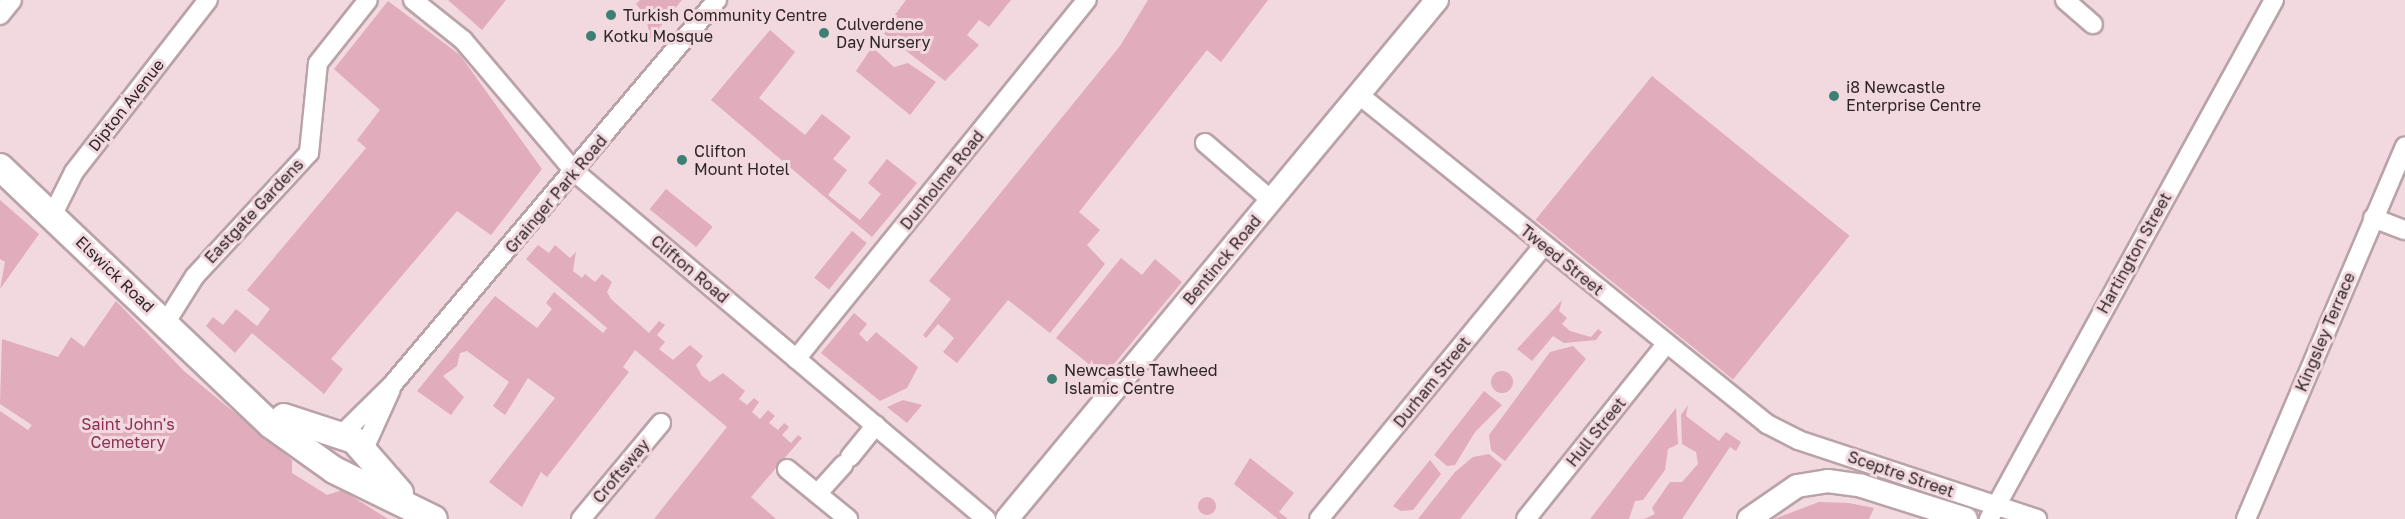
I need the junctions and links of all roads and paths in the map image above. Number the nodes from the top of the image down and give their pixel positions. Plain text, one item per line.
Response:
1 (12, 0) edge
2 (208, 0) edge
3 (368, 0) edge
4 (413, 0) edge
5 (717, 0) edge
6 (1088, 0) edge
7 (1437, 0) edge
8 (2065, 0) edge
9 (2274, 0) edge
10 (0, 15) edge
11 (2093, 24) dead end
12 (1358, 94) junction
13 (1205, 143) dead end
14 (2405, 146) edge
15 (0, 167) edge
16 (575, 172) junction
17 (1271, 200) junction
18 (59, 206) junction
19 (2373, 218) junction
20 (2405, 230) edge
21 (1544, 245) junction
22 (173, 314) junction
23 (1666, 344) junction
24 (796, 359) junction
25 (392, 385) junction
26 (661, 423) dead end
27 (1767, 424) joint
28 (876, 425) junction
29 (344, 456) junction
30 (787, 469) dead end
31 (818, 494) junction
32 (1991, 513) edge
33 (434, 519) edge
34 (581, 519) edge
35 (848, 519) edge
36 (986, 519) edge
37 (1007, 519) edge
38 (1319, 519) edge
39 (1526, 519) edge
40 (1749, 519) edge
41 (1966, 519) edge
42 (2037, 519) edge
43 (2246, 519) edge

1 - 10 street
2 - 18 street, Dipton Avenue
3 - 22 street, Eastgate Gardens
4 - 16 street, Clifton Road
5 - 16 street, Grainger Park Road
6 - 24 street, Dunholme Road
7 - 12 street, Bentinck Road
8 - 11 street
9 - 32 street, Hartington Street
12 - 17 street, Bentinck Road
12 - 21 street, Tweed Street
13 - 17 street
14 - 19 street, Kingsley Terrace
15 - 18 main road, Elswick Road
16 - 24 street, Clifton Road
16 - 25 street, Grainger Park Road
17 - 37 street, Bentinck Road
18 - 22 main road, Elswick Road
19 - 20 street
19 - 43 street, Kingsley Terrace
21 - 23 street, Tweed Street
21 - 38 street, Durham Street
22 - 29 main road, Elswick Road
23 - 27 street, Tweed Street
23 - 39 street, Hull Street
24 - 28 street, Clifton Road
25 - 29 street, Grainger Park Road
25 - 29 street, Grainger Park Road
26 - 34 street, Croftsway
27 - 32 street, Sceptre Street
28 - 31 street
28 - 36 street, Clifton Road
29 - 33 main road, Elswick Road
30 - 31 street
31 - 35 street
32 - 42 street, Sceptre Street
40 - 41 street, Sceptre Street

